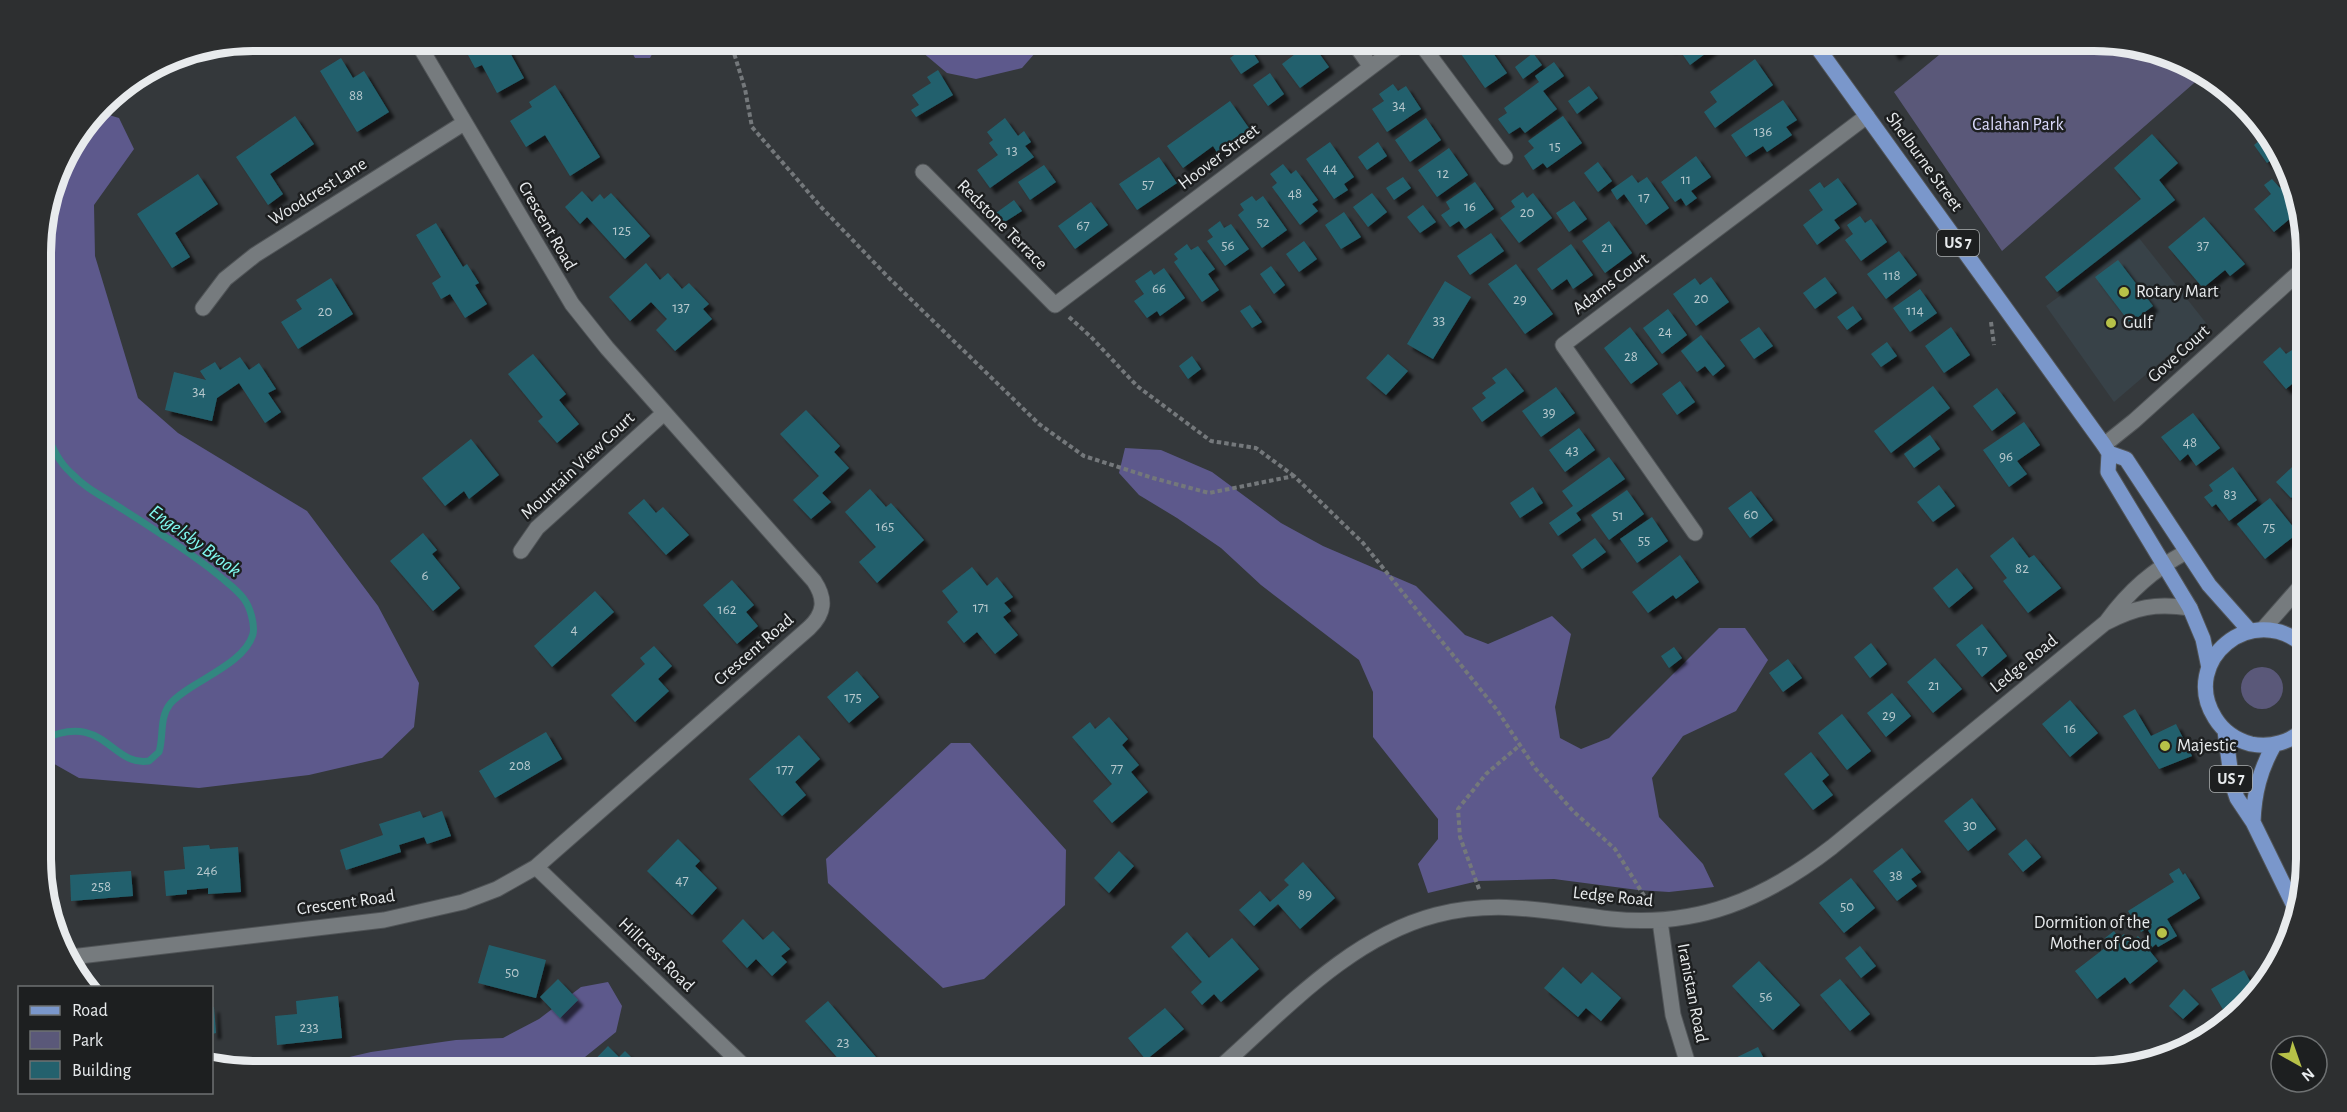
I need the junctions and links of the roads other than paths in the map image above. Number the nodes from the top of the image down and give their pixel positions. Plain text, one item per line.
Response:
1 (422, 51) edge
2 (1360, 51) edge
3 (1392, 51) edge
4 (1426, 51) edge
5 (1820, 51) edge
6 (1371, 67) junction
7 (1867, 116) junction
8 (464, 123) junction
9 (1505, 157) dead end
10 (923, 172) dead end
11 (2296, 275) edge
12 (1054, 305) joint
13 (204, 308) dead end
14 (664, 413) junction
15 (2106, 449) junction
16 (1695, 532) dead end
17 (521, 551) dead end
18 (2186, 552) junction
19 (2163, 565) junction
20 (2296, 590) edge
21 (2190, 608) junction
22 (2105, 623) junction
23 (2256, 630) junction
24 (2296, 640) edge
25 (2209, 669) junction
26 (2225, 731) junction
27 (2296, 738) edge
28 (2274, 745) junction
29 (2253, 822) junction
30 (536, 867) junction
31 (2291, 900) edge
32 (1660, 921) junction
33 (76, 956) edge
34 (739, 1061) edge
35 (1227, 1061) edge
36 (1687, 1061) edge

1 - 8 street, Crescent Road
2 - 6 street
3 - 6 street, Hoover Street
4 - 9 street
5 - 7 main road, Shelburne Street / US 7
6 - 12 street, Hoover Street
7 - 15 main road, Shelburne Street / US 7
7 - 16 street, Adams Court
8 - 13 street, Woodcrest Lane
8 - 14 street, Crescent Road
10 - 12 street, Redstone Terrace
11 - 15 street, Gove Court
14 - 17 street, Mountain View Court
14 - 30 street, Crescent Road
15 - 18 main road, Shelburne Street / US 7
15 - 19 main road, Shelburne Street / US 7
18 - 19 street, Ledge Road
18 - 23 main road, Shelburne Street / US 7
19 - 21 main road, Shelburne Street / US 7
19 - 22 street, Ledge Road
20 - 23 street
21 - 22 street, Ledge Road
21 - 25 main road, Shelburne Street / US 7
22 - 32 street, Ledge Road
23 - 24 main road
23 - 25 main road, Shelburne Street
25 - 26 main road, Shelburne Street
26 - 28 main road
26 - 29 main road, US 7
27 - 28 main road
28 - 29 main road, US 7
29 - 31 main road, US 7
30 - 33 street, Crescent Road
30 - 34 street, Hillcrest Road
32 - 35 street, Ledge Road
32 - 36 street, Iranistan Road

